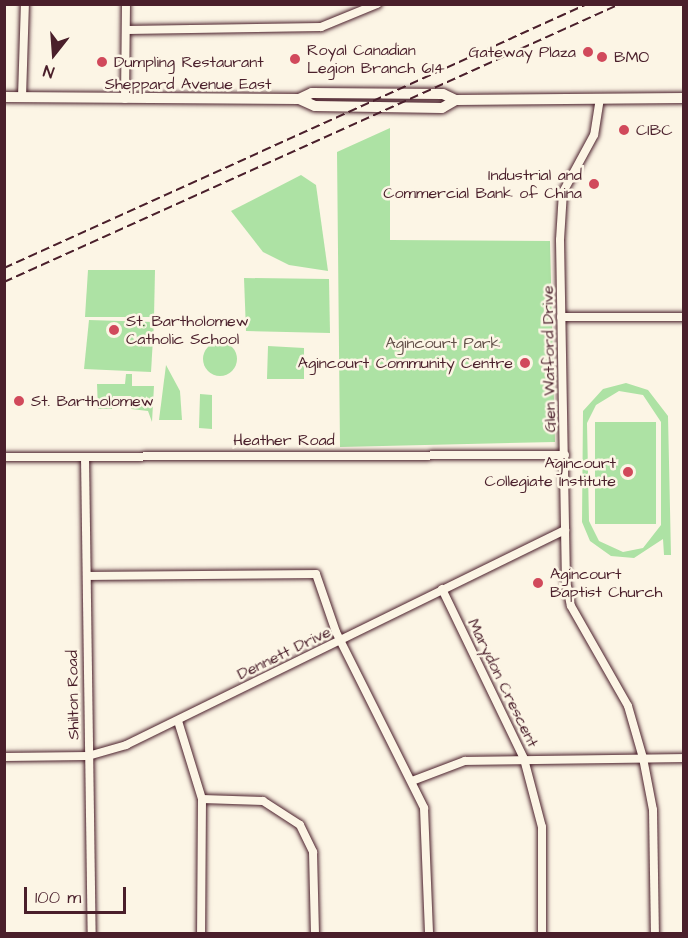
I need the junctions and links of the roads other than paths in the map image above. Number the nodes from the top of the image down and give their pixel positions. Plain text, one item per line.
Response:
1 (25, 4) edge
2 (126, 4) edge
3 (378, 4) edge
4 (127, 30) junction
5 (4, 97) edge
6 (22, 97) junction
7 (600, 98) junction
8 (684, 98) edge
9 (125, 99) junction
10 (561, 317) junction
11 (684, 317) edge
12 (564, 455) junction
13 (4, 457) edge
14 (85, 457) junction
15 (565, 530) junction
16 (87, 576) junction
17 (442, 589) junction
18 (340, 640) junction
19 (178, 721) junction
20 (88, 756) junction
21 (4, 757) edge
22 (643, 758) junction
23 (684, 758) edge
24 (524, 759) junction
25 (412, 781) junction
26 (202, 799) junction
27 (92, 933) edge
28 (201, 933) edge
29 (315, 933) edge
30 (429, 933) edge
31 (542, 933) edge
32 (655, 933) edge

1 - 6 street
2 - 4 street
3 - 4 street
4 - 9 street
5 - 6 main road, Sheppard Avenue East
6 - 9 main road, Sheppard Avenue East
7 - 8 main road, Sheppard Avenue East
7 - 9 main road, Sheppard Avenue East
7 - 10 street, Glen Watford Drive
10 - 11 street
10 - 12 street, Glen Watford Drive
12 - 14 street, Heather Road
12 - 15 street, Glen Watford Drive
13 - 14 street, Heather Road
14 - 16 street, Shilton Road
15 - 17 street, Dennett Drive
15 - 22 street, Glen Watford Drive
16 - 18 street
16 - 20 street, Shilton Road
17 - 18 street, Dennett Drive
17 - 24 street, Marydon Crescent
18 - 19 street, Dennett Drive
18 - 25 street
19 - 20 street, Dennett Drive
19 - 26 street
20 - 21 street, Dennett Drive
20 - 27 street, Shilton Road
22 - 23 street
22 - 24 street
22 - 32 street, Glen Watford Drive
24 - 25 street
24 - 31 street, Marydon Crescent
25 - 30 street
26 - 28 street
26 - 29 street

